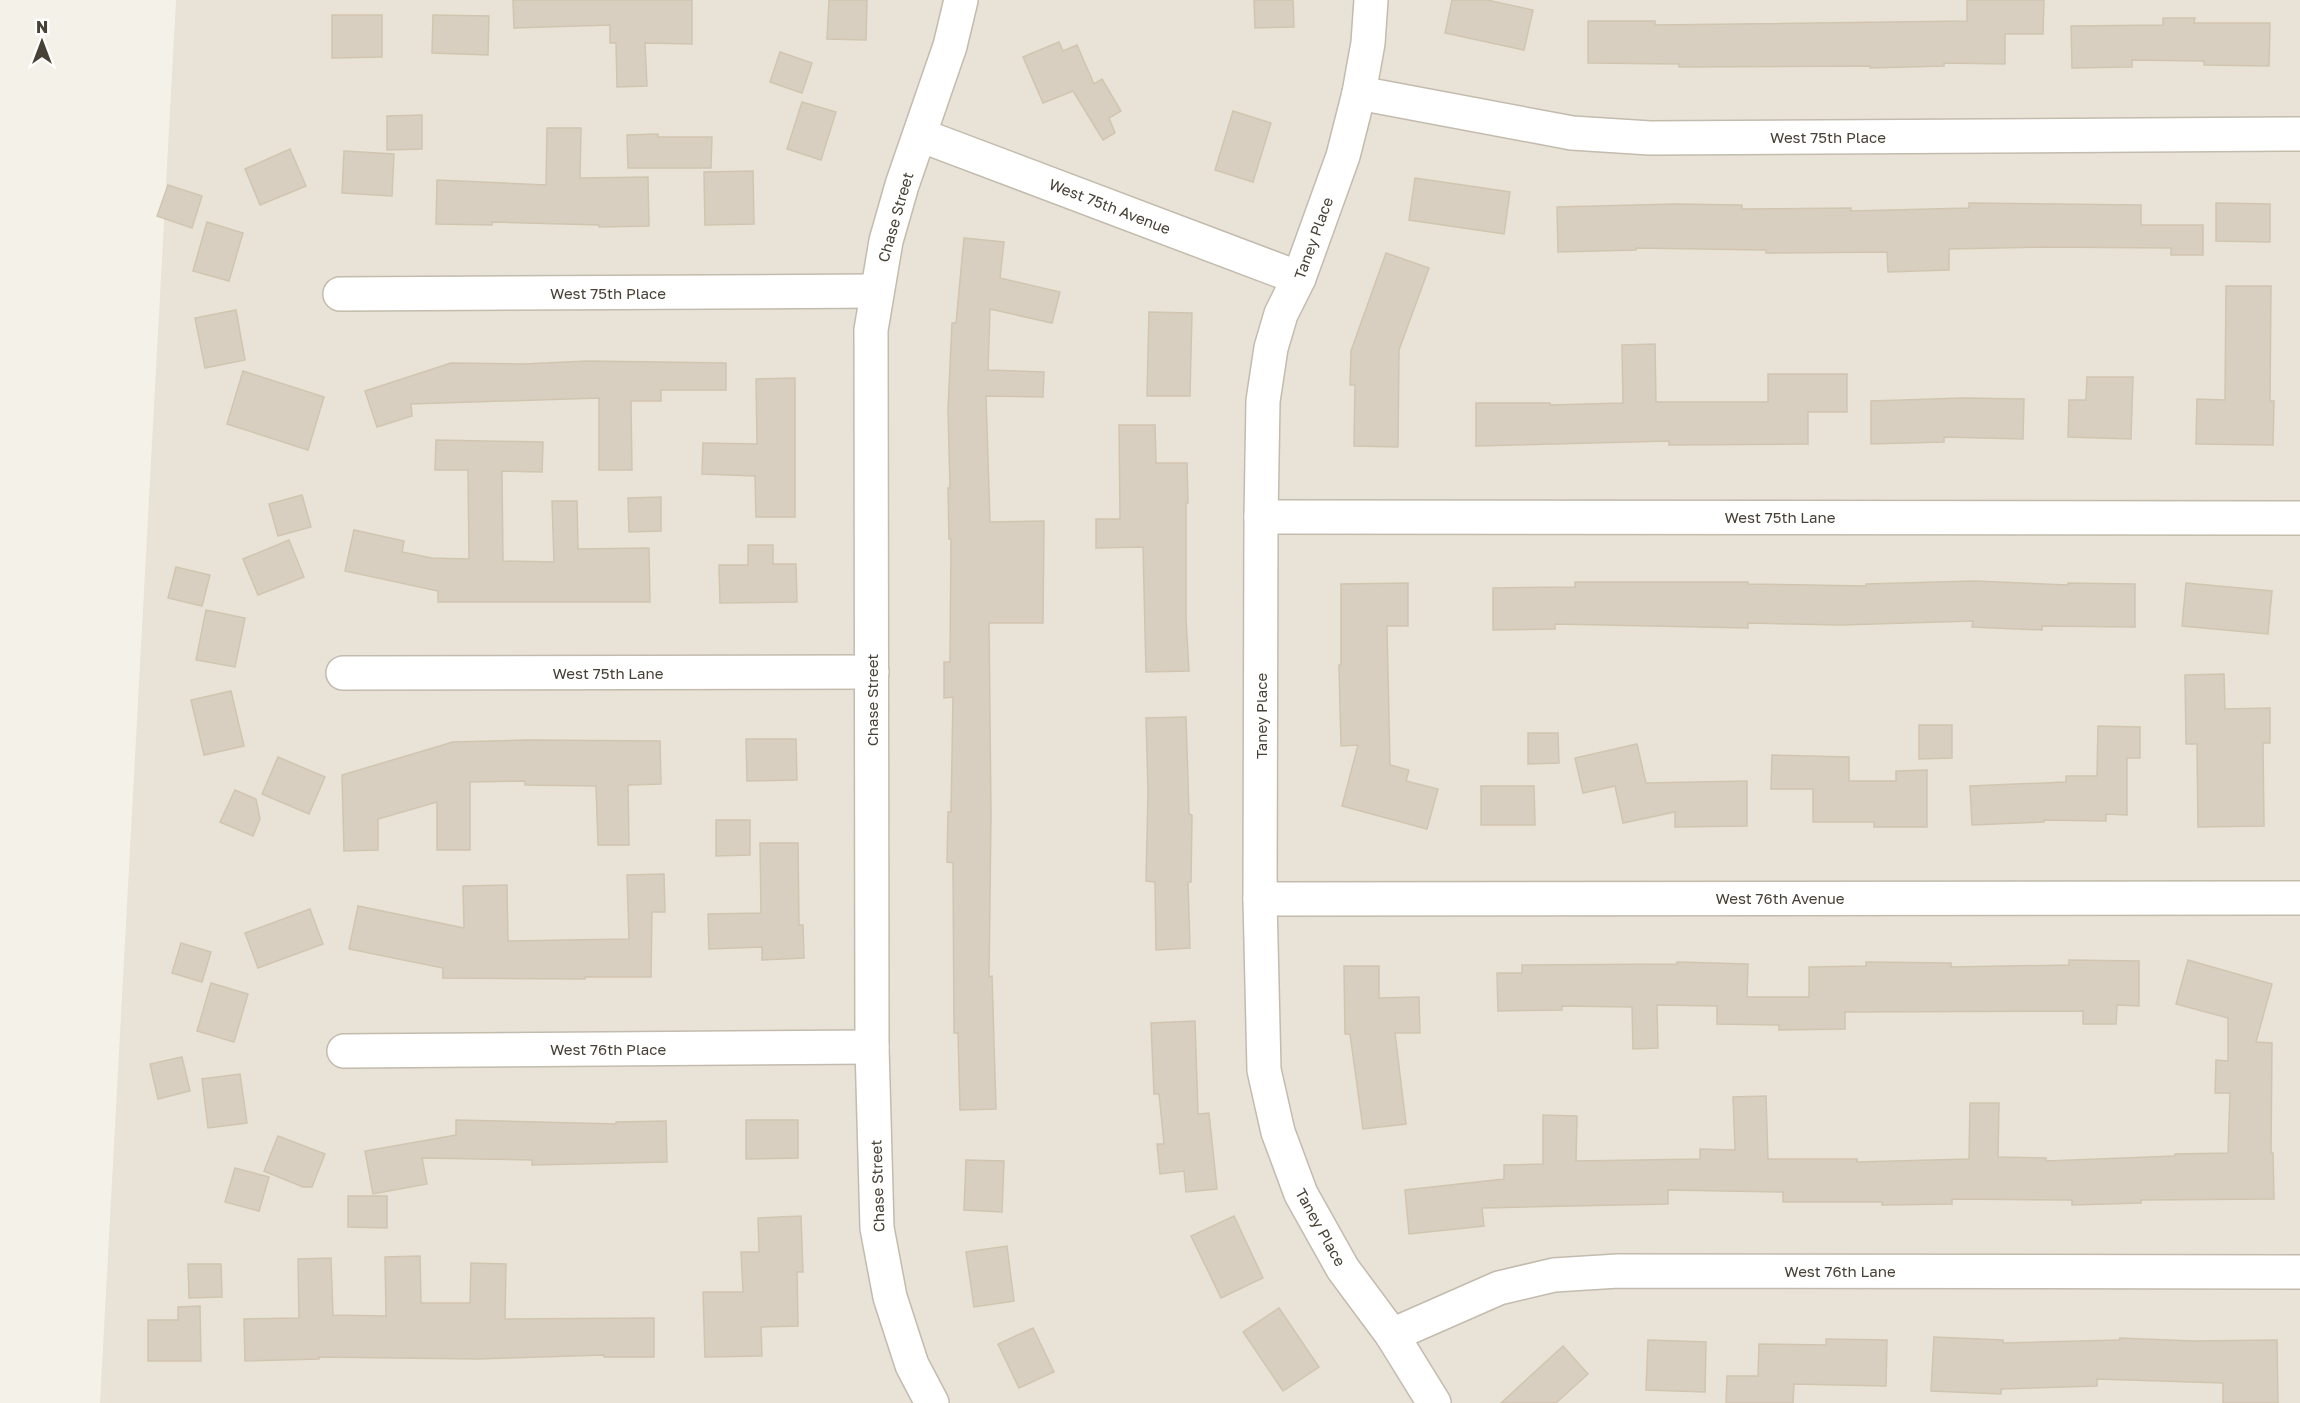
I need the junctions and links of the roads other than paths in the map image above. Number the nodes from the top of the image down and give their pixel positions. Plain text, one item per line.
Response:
1 (961, 0) edge
2 (1371, 0) edge
3 (1359, 93) junction
4 (2300, 134) edge
5 (920, 135) junction
6 (1299, 278) junction
7 (876, 291) junction
8 (340, 294) dead end
9 (1261, 517) junction
10 (2300, 518) edge
11 (872, 672) junction
12 (343, 674) dead end
13 (2300, 898) edge
14 (1260, 899) junction
15 (872, 1047) junction
16 (344, 1051) dead end
17 (2300, 1272) edge
18 (1392, 1335) junction
19 (932, 1403) edge
20 (1434, 1403) edge

1 - 5 street, Chase Street
2 - 3 street, Taney Place
3 - 4 street, West 75th Place
3 - 6 street, Taney Place
5 - 6 street, West 75th Avenue
5 - 7 street, Chase Street
6 - 9 street, Taney Place
7 - 8 street, West 75th Place
7 - 11 street, Chase Street
9 - 10 street, West 75th Lane
9 - 14 street, Taney Place
11 - 12 street, West 75th Lane
11 - 15 street, Chase Street
13 - 14 street, West 76th Avenue
14 - 18 street, Taney Place
15 - 16 street, West 76th Place
15 - 19 street, Chase Street
17 - 18 street, West 76th Lane
18 - 20 street, Taney Place

